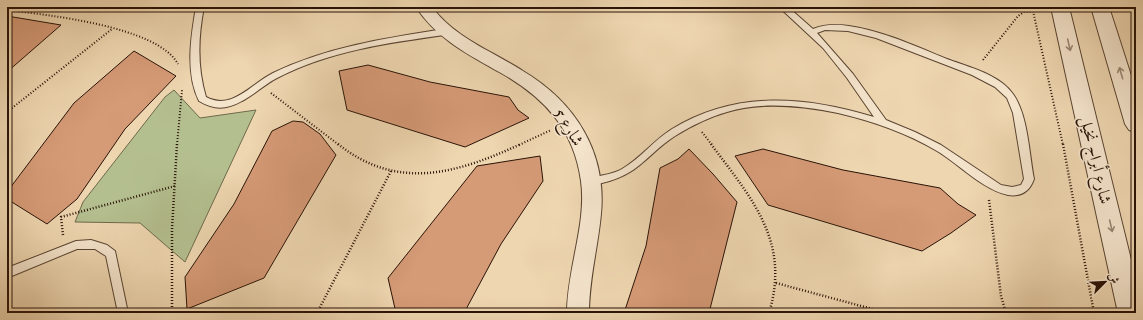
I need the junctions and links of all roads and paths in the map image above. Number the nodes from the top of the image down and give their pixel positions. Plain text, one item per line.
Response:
1 (200, 7) edge
2 (424, 7) edge
3 (783, 7) edge
4 (1100, 7) edge
5 (7, 10) edge
6 (1033, 10) junction
7 (1061, 11) edge
8 (113, 28) junction
9 (444, 32) junction
10 (812, 32) junction
11 (181, 69) dead end
12 (973, 73) junction
13 (183, 82) dead end
14 (259, 84) junction
15 (7, 112) edge
16 (569, 121) junction
17 (694, 121) junction
18 (883, 124) junction
19 (1136, 124) edge
20 (391, 171) junction
21 (987, 181) junction
22 (591, 182) junction
23 (175, 186) junction
24 (64, 249) junction
25 (7, 273) edge
26 (776, 283) junction
27 (576, 311) edge
28 (123, 313) edge
29 (172, 313) edge
30 (317, 313) edge
31 (769, 313) edge
32 (887, 313) edge
33 (1006, 313) edge
34 (1094, 313) edge
35 (1131, 313) edge

1 - 14 lane
2 - 9 street, شارع 5
3 - 10 lane
19 -> 4 street
5 - 8 path
6 - 7 path
6 - 12 path
6 - 34 path
7 -> 35 street, شارع أبراج نخيل
8 - 11 path
8 - 15 path
9 - 14 lane
9 - 16 street, شارع 5
10 - 12 lane
10 - 18 lane
12 - 21 lane
13 - 23 path
14 - 20 path
16 - 20 path
16 - 22 street, شارع 5
17 - 18 lane
17 - 22 lane
17 - 26 path
18 - 21 lane
20 - 30 path
21 - 33 path
22 - 27 street, شارع 5
23 - 24 path
23 - 29 path
24 - 25 lane
24 - 28 lane
26 - 31 path
26 - 32 path

